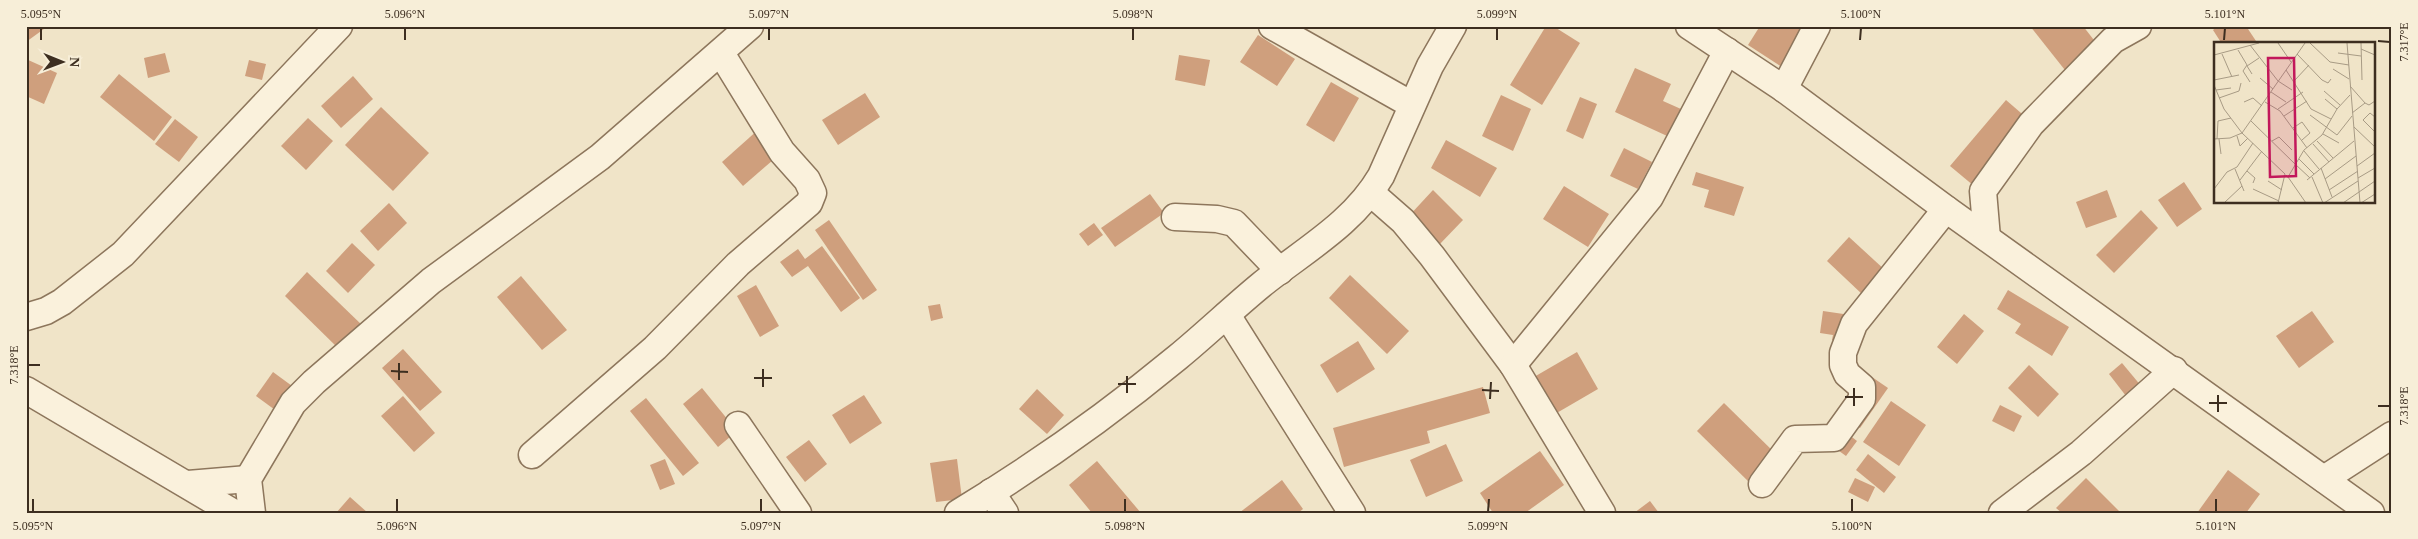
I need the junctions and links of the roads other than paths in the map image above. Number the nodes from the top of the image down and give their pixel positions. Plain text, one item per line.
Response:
1 (339, 26) edge
2 (750, 26) edge
3 (1272, 26) edge
4 (1453, 26) edge
5 (1689, 26) edge
6 (1817, 26) edge
7 (2138, 26) edge
8 (1727, 51) junction
9 (721, 53) junction
10 (1784, 88) junction
11 (1412, 105) junction
12 (1983, 190) junction
13 (1371, 193) junction
14 (1940, 204) junction
15 (1175, 216) dead end
16 (1987, 238) junction
17 (1280, 271) junction
18 (1227, 315) junction
19 (26, 317) edge
20 (1513, 366) junction
21 (2174, 370) junction
22 (26, 390) edge
23 (738, 425) dead end
24 (2392, 435) edge
25 (532, 455) dead end
26 (248, 479) junction
27 (2324, 479) junction
28 (188, 484) junction
29 (1762, 484) dead end
30 (998, 503) edge
31 (234, 513) edge
32 (252, 513) edge
33 (798, 513) edge
34 (958, 513) edge
35 (1352, 513) edge
36 (1602, 513) edge
37 (2002, 513) edge
38 (2371, 513) edge

1 - 19 street
2 - 9 street
3 - 11 street
4 - 11 street
5 - 8 street
6 - 10 street
7 - 12 street
8 - 10 street
8 - 20 street
9 - 25 street
9 - 26 street
10 - 14 street
11 - 13 street
12 - 14 street
12 - 16 street
13 - 17 street
13 - 20 street
14 - 16 street
14 - 29 street
15 - 17 street
16 - 21 street
17 - 18 street
18 - 30 street
18 - 35 street
20 - 36 street
21 - 27 street
21 - 37 street
22 - 28 street
23 - 33 street
24 - 27 street
26 - 28 street
26 - 32 street
27 - 38 street
28 - 31 street
30 - 34 street

